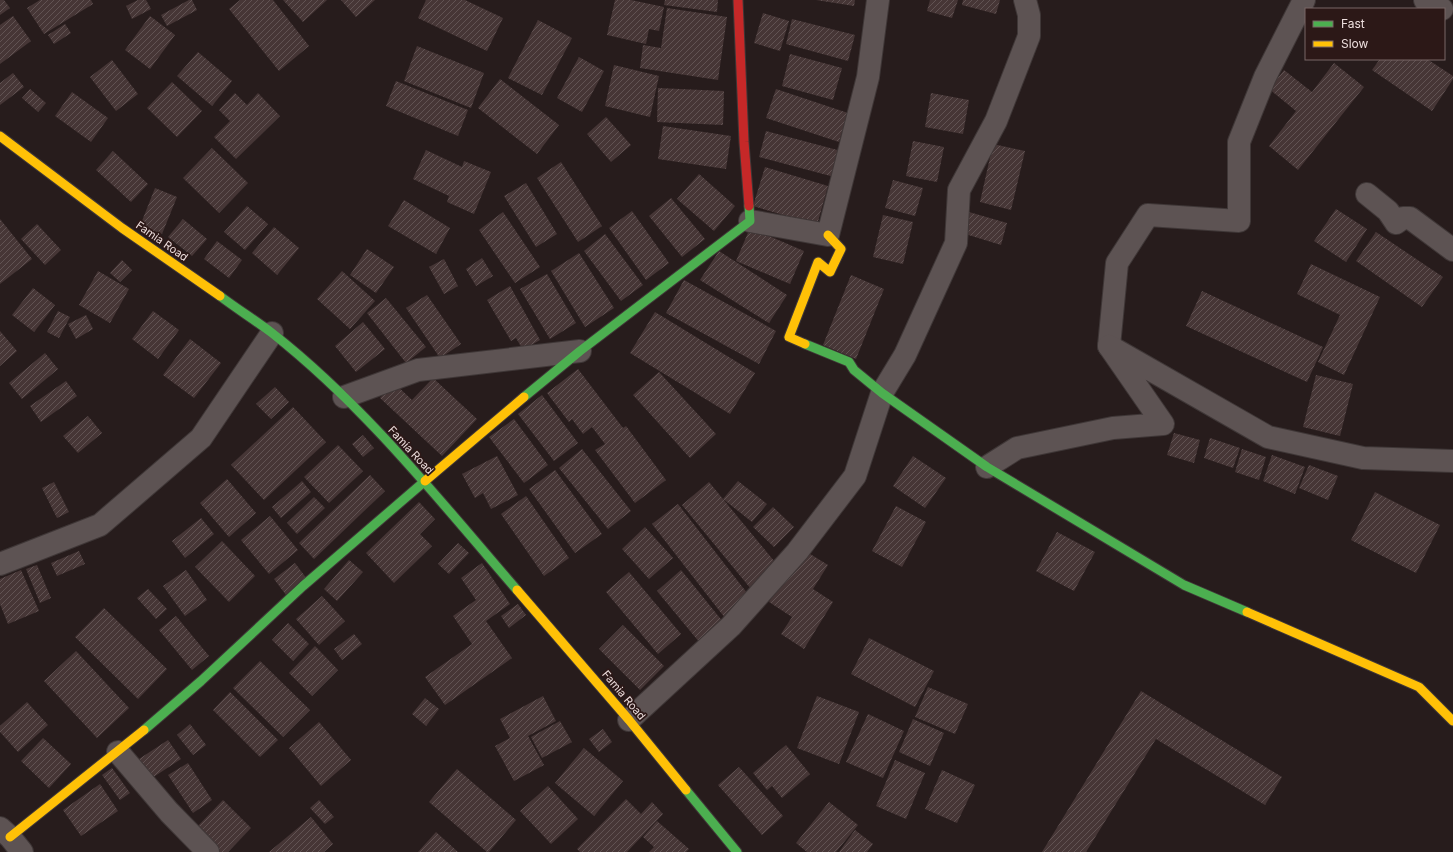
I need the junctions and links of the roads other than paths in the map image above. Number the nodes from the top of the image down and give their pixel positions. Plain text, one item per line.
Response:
1 (738, 0) edge
2 (878, 0) edge
3 (1025, 0) edge
4 (1304, 0) edge
5 (1425, 0) edge
6 (1439, 8) edge
7 (0, 136) edge
8 (1368, 194) dead end
9 (750, 221) junction
10 (828, 235) junction
11 (1453, 250) edge
12 (272, 333) junction
13 (1109, 346) junction
14 (580, 351) junction
15 (882, 393) junction
16 (344, 397) junction
17 (1453, 461) edge
18 (987, 467) junction
19 (423, 481) junction
20 (0, 564) edge
21 (629, 720) junction
22 (1453, 721) edge
23 (118, 752) junction
24 (11, 839) edge
25 (734, 851) edge
26 (208, 852) edge

1 - 9 street
2 - 10 street
3 - 15 street
4 - 13 street
5 - 6 street
7 - 12 street, Famia Road
8 - 11 street
9 - 10 street
9 - 14 street
10 - 15 street
12 - 16 street, Famia Road
12 - 20 street
13 - 17 street
13 - 18 street
14 - 16 street
14 - 19 street
15 - 18 street
15 - 21 street
16 - 19 street, Famia Road
18 - 22 street
19 - 21 street, Famia Road
19 - 23 street
21 - 25 street, Famia Road
23 - 24 street
23 - 26 street

